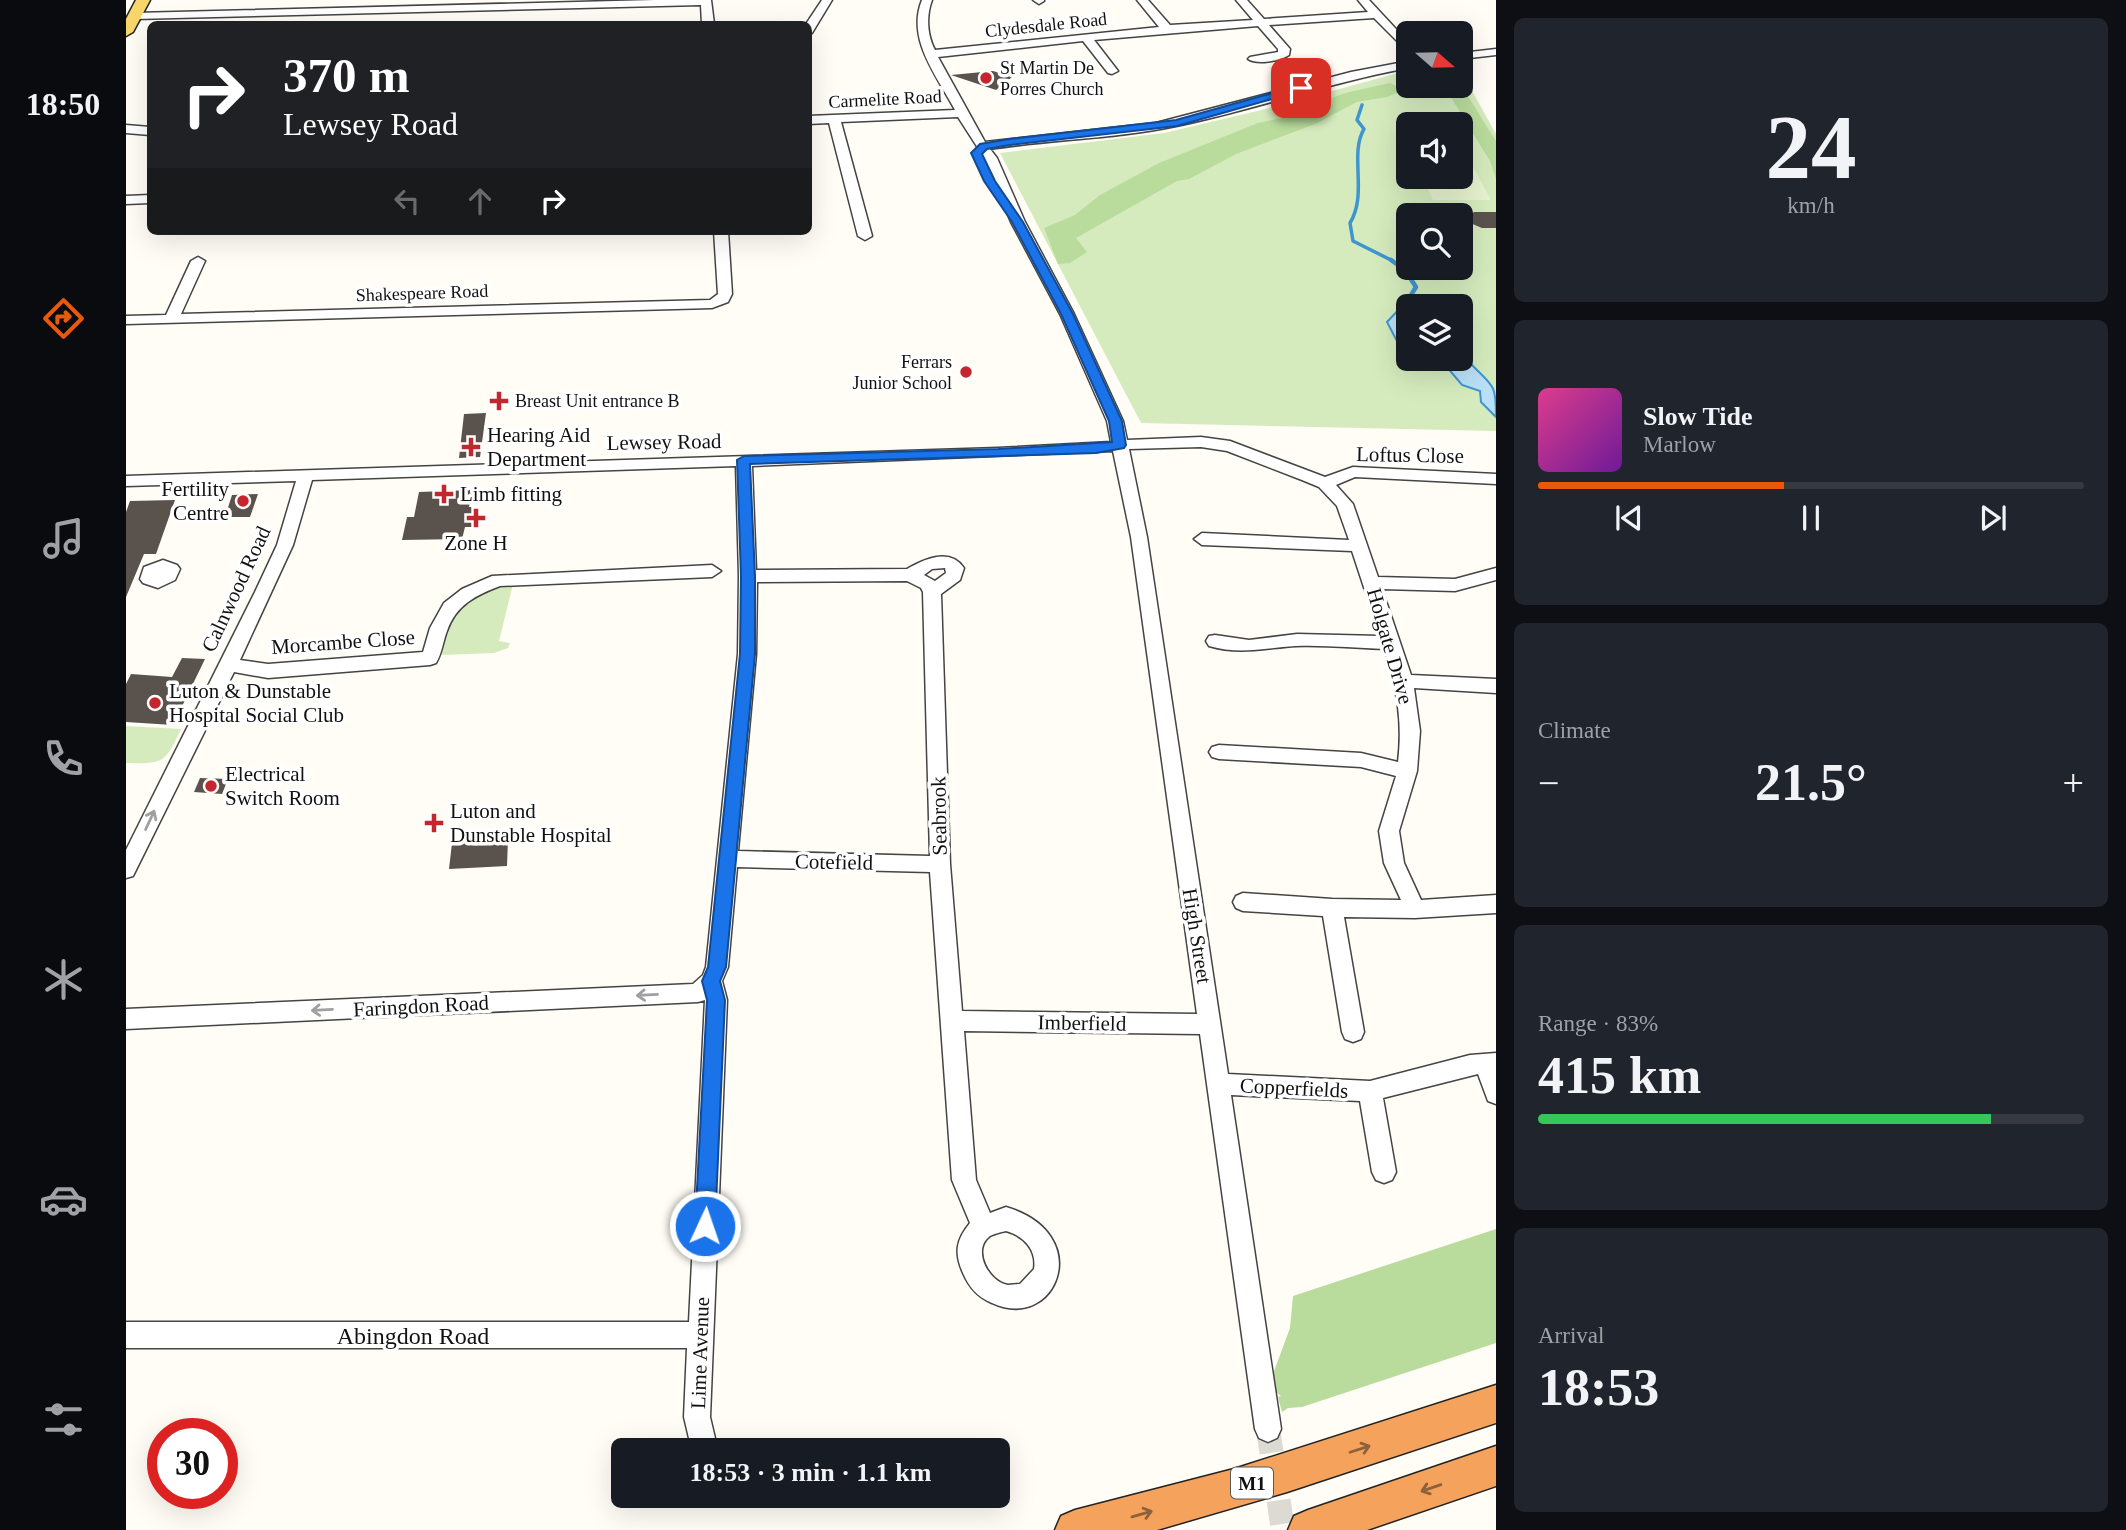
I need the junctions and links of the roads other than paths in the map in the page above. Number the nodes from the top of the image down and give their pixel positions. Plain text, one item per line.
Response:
1 (131, 0) edge
2 (143, 0) edge
3 (827, 0) edge
4 (927, 0) edge
5 (1142, 0) edge
6 (1241, 0) edge
7 (1363, 0) edge
8 (707, 1) edge
9 (599, 3) edge
10 (409, 5) edge
11 (130, 12) edge
12 (1375, 15) junction
13 (708, 21) edge
14 (1258, 22) junction
15 (812, 25) edge
16 (1167, 29) junction
17 (126, 32) edge
18 (1396, 37) edge
19 (1086, 38) junction
20 (1496, 52) edge
21 (930, 54) junction
22 (1474, 55) edge
23 (1254, 59) dead end
24 (1396, 67) edge
25 (1112, 71) dead end
26 (962, 113) junction
27 (834, 119) junction
28 (812, 120) edge
29 (126, 129) edge
30 (147, 131) edge
31 (984, 146) junction
32 (147, 199) edge
33 (126, 200) edge
34 (721, 235) edge
35 (865, 236) dead end
36 (198, 261) dead end
37 (172, 318) junction
38 (126, 320) edge
39 (1119, 445) junction
40 (744, 460) junction
41 (306, 474) junction
42 (1496, 479) edge
43 (126, 481) edge
44 (1325, 483) junction
45 (1202, 539) dead end
46 (1359, 547) junction
47 (712, 571) dead end
48 (1496, 574) edge
49 (909, 575) junction
50 (748, 576) junction
51 (1372, 583) junction
52 (932, 592) junction
53 (1215, 640) dead end
54 (1390, 643) junction
55 (227, 664) junction
56 (1404, 681) junction
57 (1496, 686) edge
58 (1219, 752) dead end
59 (1407, 771) junction
60 (727, 859) junction
61 (940, 864) junction
62 (126, 870) edge
63 (1243, 902) dead end
64 (1496, 904) edge
65 (1332, 908) junction
66 (1415, 909) junction
67 (711, 981) junction
68 (126, 1019) edge
69 (953, 1021) junction
70 (1211, 1024) junction
71 (1353, 1032) dead end
72 (1491, 1063) edge
73 (1218, 1084) junction
74 (1370, 1091) junction
75 (1496, 1094) edge
76 (1384, 1172) dead end
77 (983, 1226) dead end
78 (126, 1335) edge
79 (699, 1335) junction
80 (1496, 1404) edge
81 (1268, 1429) tunnel mouth
82 (702, 1438) edge
83 (1496, 1466) edge
84 (1075, 1530) edge
85 (1308, 1530) edge

1 - 11 main road
2 - 11 main road
3 - 15 street
4 - 21 street
5 - 16 street
6 - 14 street
7 - 12 street
8 - 9 street
8 - 13 street
9 - 10 street
10 - 11 street
11 - 17 main road
12 - 14 street, Clydesdale Road
12 - 18 street
14 - 16 street, Clydesdale Road
14 - 23 street
16 - 19 street, Clydesdale Road
19 - 21 street, Clydesdale Road
19 - 25 street
20 - 22 street
21 - 26 street
24 - 31 street
26 - 27 street, Carmelite Road
26 - 31 street
27 - 28 street, Carmelite Road
27 - 35 street
29 - 30 street
31 - 39 street, High Street
32 - 33 street
34 - 37 street, Shakespeare Road
36 - 37 street
37 - 38 street, Shakespeare Road
39 - 40 street, Lewsey Road
39 - 44 street, Holgate Drive
39 - 70 street, High Street
40 - 41 street, Lewsey Road
40 - 50 street, Lime Avenue
41 - 43 street, Lewsey Road
41 - 55 street, Calnwood Road
42 - 44 street, Loftus Close
44 - 46 street, Holgate Drive
45 - 46 street
46 - 51 street, Holgate Drive
47 - 55 street, Morcambe Close
48 - 51 street
49 - 50 street
49 - 52 street
49 - 52 street
50 - 60 street, Lime Avenue
51 - 54 street, Holgate Drive
52 - 61 street, Seabrook
53 - 54 street
54 - 56 street, Holgate Drive
62 -> 55 street, Calnwood Road
56 - 57 street
56 - 59 street, Holgate Drive
58 - 59 street
59 - 66 street, Holgate Drive
60 - 61 street, Cotefield
60 - 67 street, Lime Avenue
61 - 69 street, Seabrook
63 - 65 street
64 - 66 street
65 - 66 street
65 - 71 street
67 -> 68 street, Faringdon Road
67 - 79 street, Lime Avenue
69 - 70 street, Imberfield
69 - 77 street, Seabrook
70 - 73 street, High Street
72 - 74 street, Copperfields
72 - 75 street, Copperfields
73 - 74 street, Copperfields
73 - 81 street, High Street
74 - 76 street, Copperfields
78 - 79 street, Abingdon Road
79 - 82 street, Lime Avenue
84 -> 80 highway, M1
83 -> 85 highway

